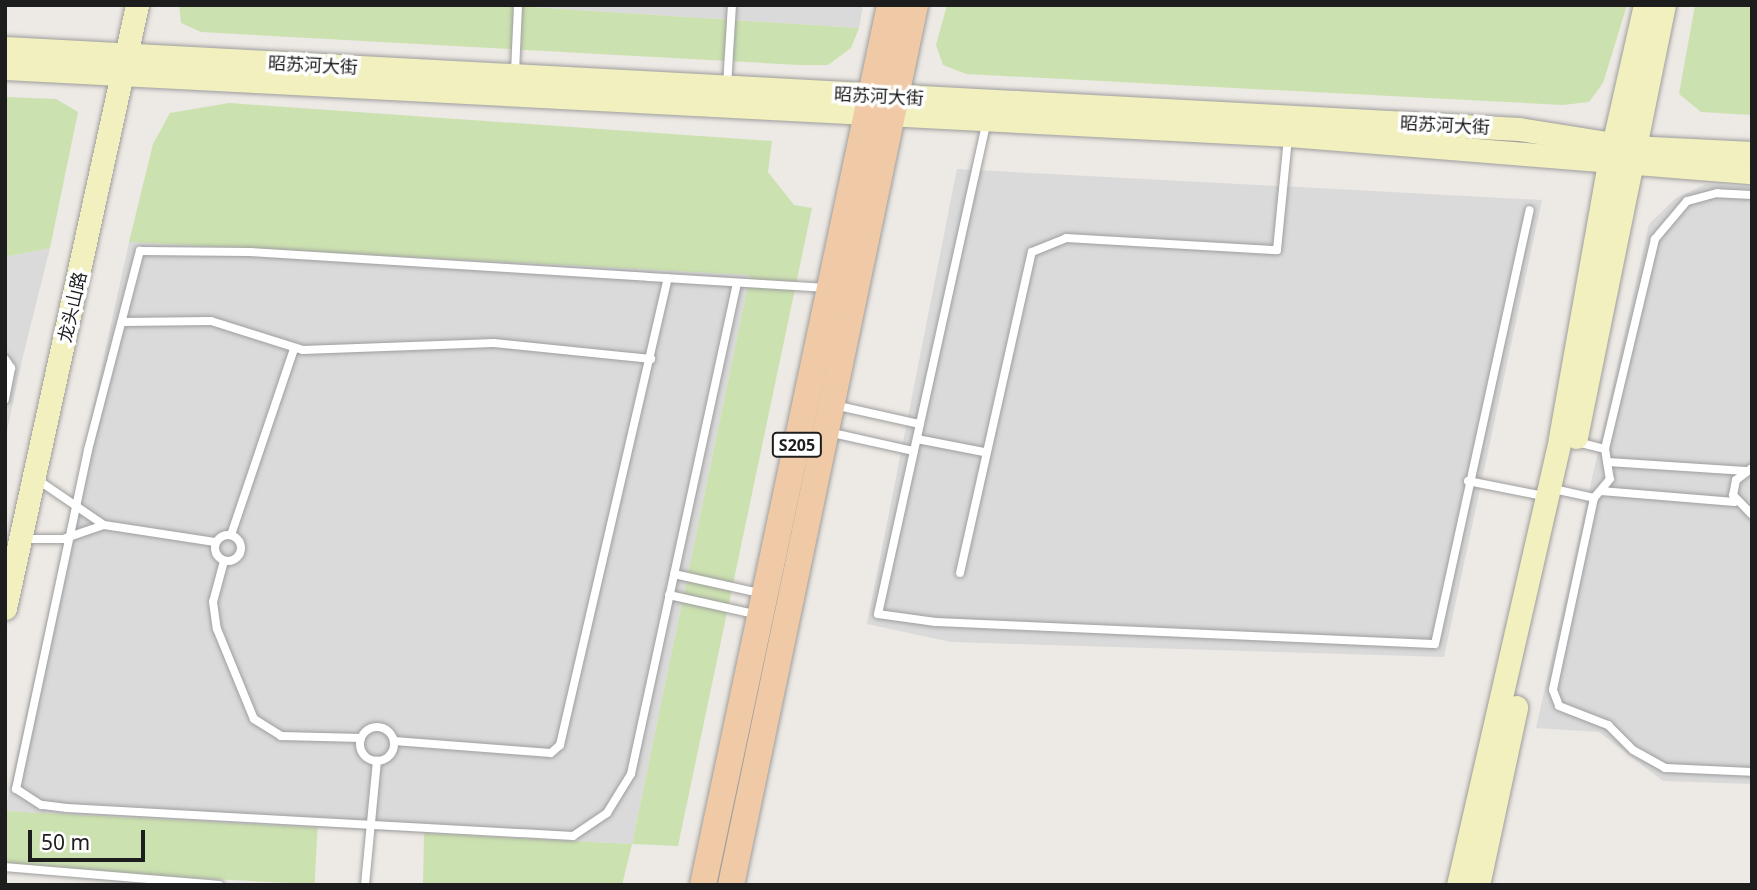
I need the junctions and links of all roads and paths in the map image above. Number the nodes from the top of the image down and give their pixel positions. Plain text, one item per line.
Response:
1 (137, 5) edge
2 (519, 5) edge
3 (732, 5) edge
4 (890, 5) edge
5 (915, 5) edge
6 (1645, 5) edge
7 (1664, 5) edge
8 (5, 48) edge
9 (125, 66) junction
10 (5, 68) edge
11 (514, 76) junction
12 (727, 88) junction
13 (881, 106) junction
14 (987, 120) junction
15 (1289, 135) junction
16 (1752, 153) edge
17 (1620, 154) junction
18 (1752, 172) edge
19 (1752, 195) edge
20 (1530, 210) dead end
21 (667, 278) junction
22 (737, 283) junction
23 (830, 288) junction
24 (121, 322) junction
25 (295, 349) junction
26 (5, 359) edge
27 (651, 359) junction
28 (5, 399) edge
29 (831, 405) junction
30 (920, 424) junction
31 (825, 432) junction
32 (916, 439) junction
33 (1567, 440) junction
34 (1605, 449) junction
35 (914, 451) junction
36 (984, 453) junction
37 (1608, 462) junction
38 (1749, 469) edge
39 (34, 477) junction
40 (1468, 481) junction
41 (1601, 491) junction
42 (1553, 492) junction
43 (1594, 498) junction
44 (1735, 502) junction
45 (76, 504) junction
46 (1752, 515) edge
47 (103, 525) junction
48 (231, 535) junction
49 (69, 536) junction
50 (20, 539) junction
51 (215, 542) junction
52 (225, 561) junction
53 (674, 573) junction
54 (960, 573) dead end
55 (669, 595) junction
56 (763, 605) junction
57 (5, 608) edge
58 (361, 738) junction
59 (394, 741) junction
60 (377, 761) junction
61 (1752, 772) edge
62 (371, 825) junction
63 (5, 867) edge
64 (219, 885) edge
65 (365, 885) edge
66 (704, 885) edge
67 (732, 885) edge
68 (1458, 885) edge
69 (1478, 885) edge

1 - 9 street, 龙头山路
2 - 11 lane
3 - 12 lane
4 - 13 main road, S205
5 - 13 main road, S205
6 - 17 street
7 - 17 street
8 - 9 street, 昭苏河大街
9 - 10 street, 昭苏河大街
9 - 11 street, 昭苏河大街
9 - 13 street, 昭苏河大街
9 - 39 street, 龙头山路
11 - 12 street, 昭苏河大街
12 - 13 street, 昭苏河大街
13 - 14 street, 昭苏河大街
13 - 17 street, 昭苏河大街
13 - 23 main road, S205
13 - 29 main road, S205
14 - 15 street, 昭苏河大街
14 - 30 lane
15 - 17 street, 昭苏河大街
15 - 36 lane
16 - 17 street, 昭苏河大街
17 - 18 street, 昭苏河大街
17 - 33 street
19 - 34 lane
20 - 40 lane
21 - 22 lane
21 - 24 lane
21 - 27 lane
22 - 23 lane
22 - 53 lane
23 - 56 main road, S205
24 - 25 lane
24 - 45 lane
25 - 27 lane
25 - 48 lane
26 - 28 lane
27 - 59 lane
29 - 30 lane
29 - 31 main road, S205
30 - 32 lane
31 - 35 lane
31 - 67 main road, S205
32 - 35 lane
32 - 36 lane
33 - 34 lane
33 - 42 street
34 - 37 lane
35 - 40 lane
36 - 54 lane
37 - 38 lane
37 - 41 lane
38 - 44 lane
39 - 45 lane
39 - 50 street, 龙头山路
40 - 42 lane
41 - 43 lane
41 - 44 lane
42 - 43 lane
42 - 68 street
42 - 69 street
43 - 61 lane
44 - 46 lane
45 - 47 lane
45 - 49 lane
47 - 49 lane
47 - 51 lane
48 - 51 lane
48 - 52 lane
49 - 50 lane
49 - 62 lane
50 - 57 street, 龙头山路
51 - 52 lane
52 - 58 lane
53 - 55 lane
53 - 56 lane
55 - 56 lane
55 - 62 lane
56 - 66 main road, S205
58 - 59 lane
58 - 60 lane
59 - 60 lane
60 - 62 lane
62 - 65 lane
63 - 64 lane

